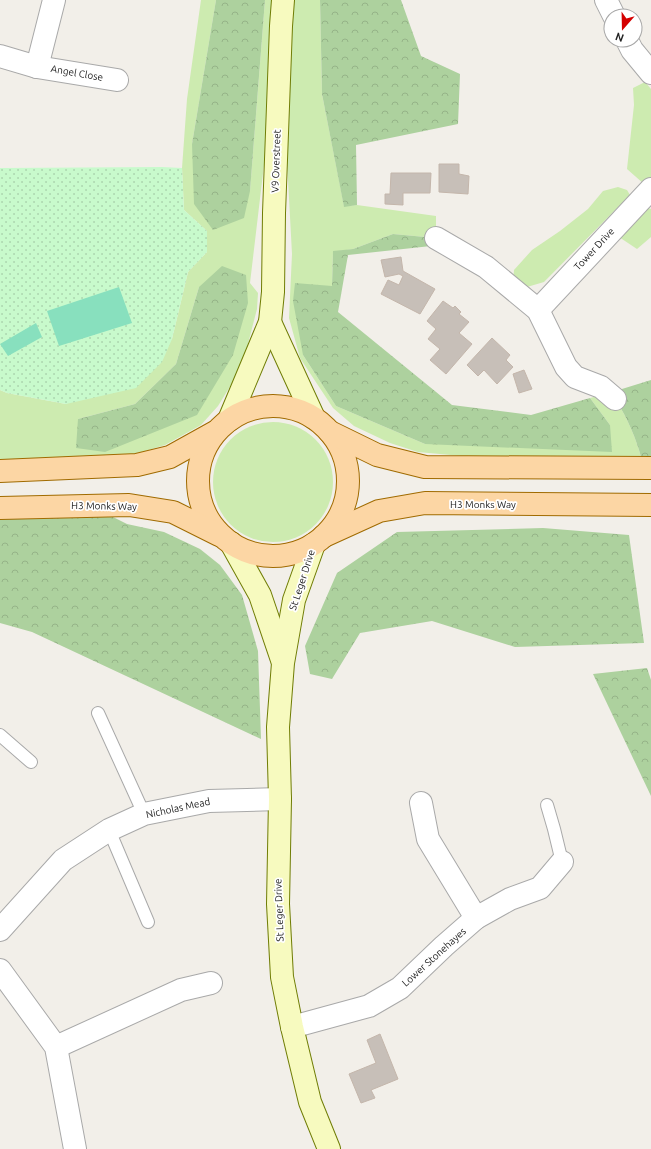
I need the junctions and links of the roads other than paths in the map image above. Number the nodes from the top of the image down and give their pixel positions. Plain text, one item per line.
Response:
1 (54, 0) edge
2 (283, 0) edge
3 (631, 48) edge
4 (0, 56) edge
5 (37, 67) junction
6 (651, 73) edge
7 (117, 80) dead end
8 (651, 189) edge
9 (436, 238) dead end
10 (538, 310) junction
11 (270, 322) junction
12 (615, 399) dead end
13 (223, 425) junction
14 (322, 425) junction
15 (651, 468) edge
16 (7, 471) edge
17 (651, 505) edge
18 (9, 508) edge
19 (318, 540) junction
20 (228, 541) junction
21 (283, 663) junction
22 (98, 713) dead end
23 (0, 734) edge
24 (31, 762) dead end
25 (280, 799) junction
26 (422, 803) dead end
27 (547, 805) dead end
28 (144, 814) junction
29 (109, 830) junction
30 (562, 862) joint
31 (476, 918) junction
32 (148, 922) dead end
33 (0, 930) edge
34 (0, 970) edge
35 (211, 983) dead end
36 (292, 1027) junction
37 (56, 1047) junction
38 (75, 1149) edge
39 (329, 1149) edge

1 - 5 street, Angel Close
2 - 11 street, V9 Overstreet
3 - 6 street
4 - 5 street, Angel Close
5 - 7 street, Angel Close
8 - 10 street, Tower Drive
9 - 10 street
10 - 12 street
11 - 13 street, V9 Overstreet
11 - 14 street
13 - 14 main road
13 - 16 main road
13 - 20 main road
14 - 15 main road
14 - 19 main road
17 - 19 main road, H3 Monks Way
18 - 20 main road, H3 Monks Way
19 - 20 main road, H3 Monks Way
19 - 21 street, St Leger Drive
20 - 21 street, St Leger Drive
21 - 25 street, St Leger Drive
22 - 28 lane
23 - 24 lane
25 - 28 street, Nicholas Mead
25 - 36 street, St Leger Drive
26 - 31 street
27 - 30 lane
28 - 29 street, Nicholas Mead
29 - 32 lane
29 - 33 street, Nicholas Mead
30 - 31 street, Lower Stonehayes
31 - 36 street, Lower Stonehayes
34 - 37 street
35 - 37 street
36 - 39 street, St Leger Drive
37 - 38 street

